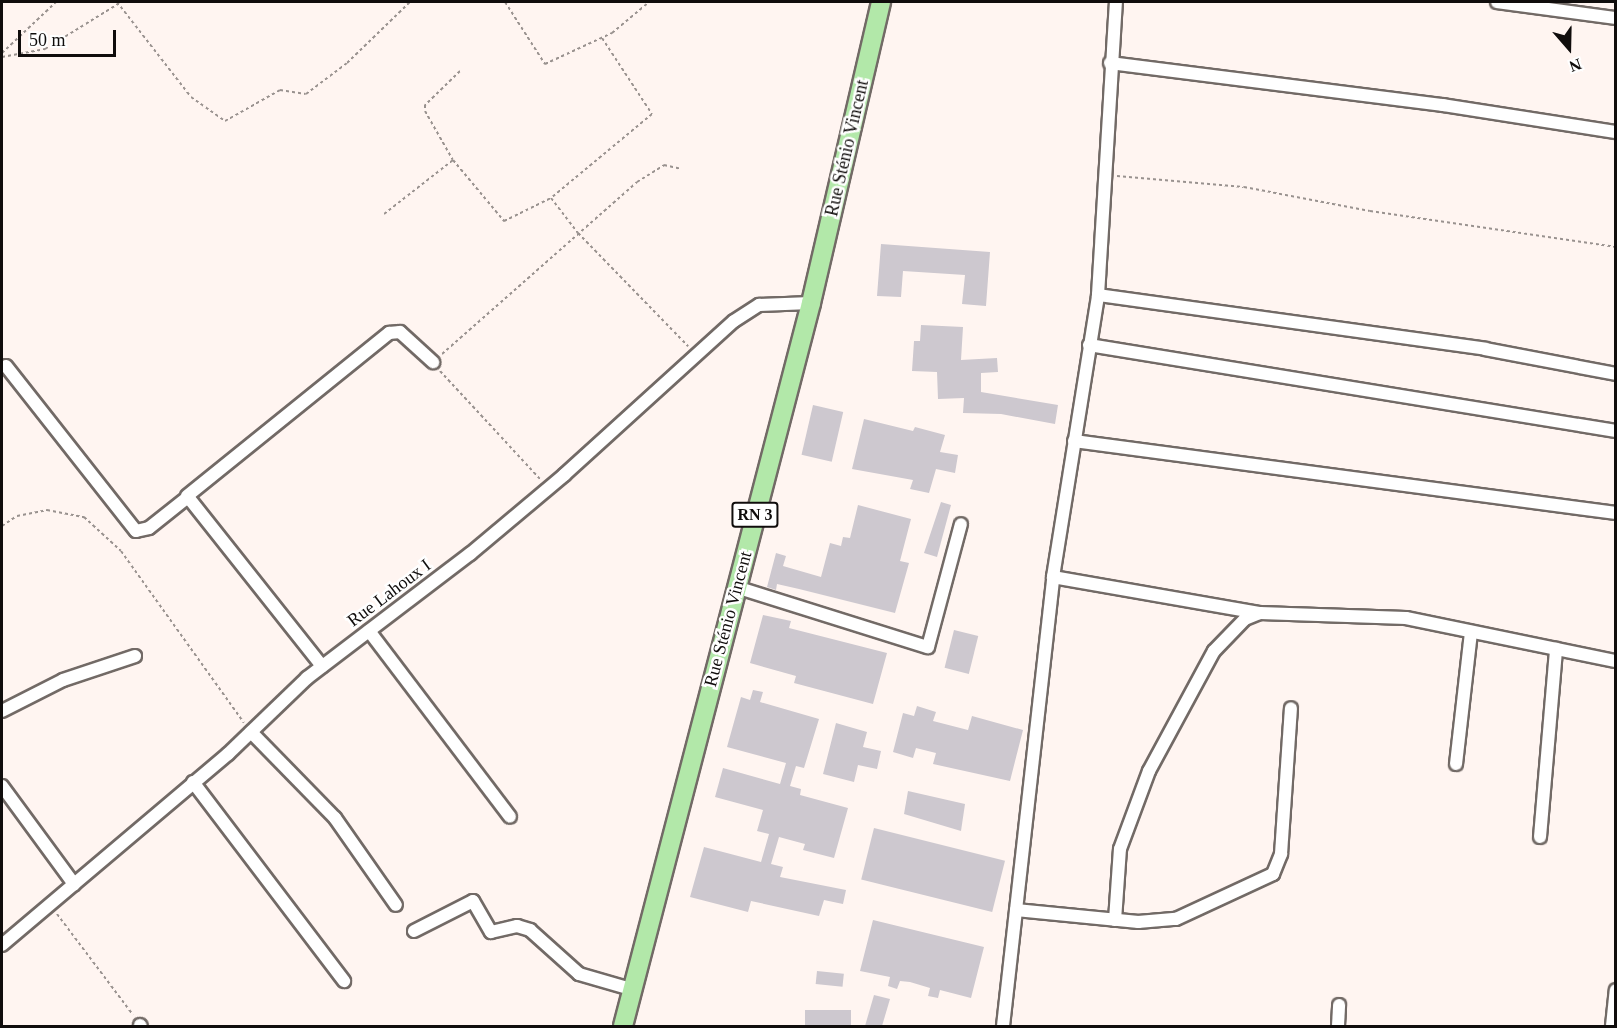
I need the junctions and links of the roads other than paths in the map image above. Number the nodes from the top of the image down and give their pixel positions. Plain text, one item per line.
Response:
1 (881, 2) edge
2 (1116, 2) edge
3 (1497, 2) edge
4 (1616, 18) edge
5 (1110, 63) junction
6 (1616, 132) edge
7 (1098, 295) junction
8 (811, 303) junction
9 (1089, 345) junction
10 (433, 363) road end
11 (6, 366) dead end
12 (1616, 374) edge
13 (1616, 430) edge
14 (1074, 441) junction
15 (188, 496) junction
16 (1616, 513) edge
17 (962, 524) dead end
18 (1053, 577) junction
19 (736, 587) junction
20 (1260, 613) junction
21 (369, 631) junction
22 (1471, 632) junction
23 (1556, 649) junction
24 (135, 656) dead end
25 (1616, 660) edge
26 (322, 666) junction
27 (1291, 708) dead end
28 (2, 711) edge
29 (251, 732) junction
30 (1456, 764) dead end
31 (193, 782) junction
32 (2, 786) edge
33 (510, 817) dead end
34 (1540, 837) dead end
35 (74, 884) junction
36 (396, 905) dead end
37 (1017, 910) junction
38 (1115, 920) junction
39 (414, 931) dead end
40 (2, 945) edge
41 (344, 981) dead end
42 (631, 989) junction
43 (1616, 990) edge
44 (1339, 1005) dead end
45 (623, 1026) edge
46 (1003, 1026) edge
47 (1338, 1026) edge
48 (1612, 1026) edge

1 - 8 main road, Rue Sténio Vincent / RN 3
2 - 5 street
3 - 4 street
5 - 6 street
5 - 7 street
7 - 9 street
7 - 12 street
8 - 19 main road, Rue Sténio Vincent / RN 3
8 - 21 street, Rue Lahoux I
9 - 13 street
9 - 14 street
10 - 15 street
11 - 15 street
14 - 16 street
14 - 18 street
15 - 26 street
17 - 19 street
18 - 20 street
18 - 37 street
19 - 42 main road, Rue Sténio Vincent / RN 3
20 - 22 street
20 - 38 street
21 - 26 street, Rue Lahoux I
21 - 33 street
22 - 23 street
22 - 30 street
23 - 25 street
23 - 34 street
24 - 28 street
26 - 29 street, Rue Lahoux I
27 - 38 street
29 - 31 street, Rue Lahoux I
29 - 36 street
31 - 35 street, Rue Lahoux I
31 - 41 street
32 - 35 street
35 - 40 street, Rue Lahoux I
37 - 38 street
37 - 46 street
39 - 42 street
42 - 45 main road, Rue Sténio Vincent / RN 3
43 - 48 street
44 - 47 street

